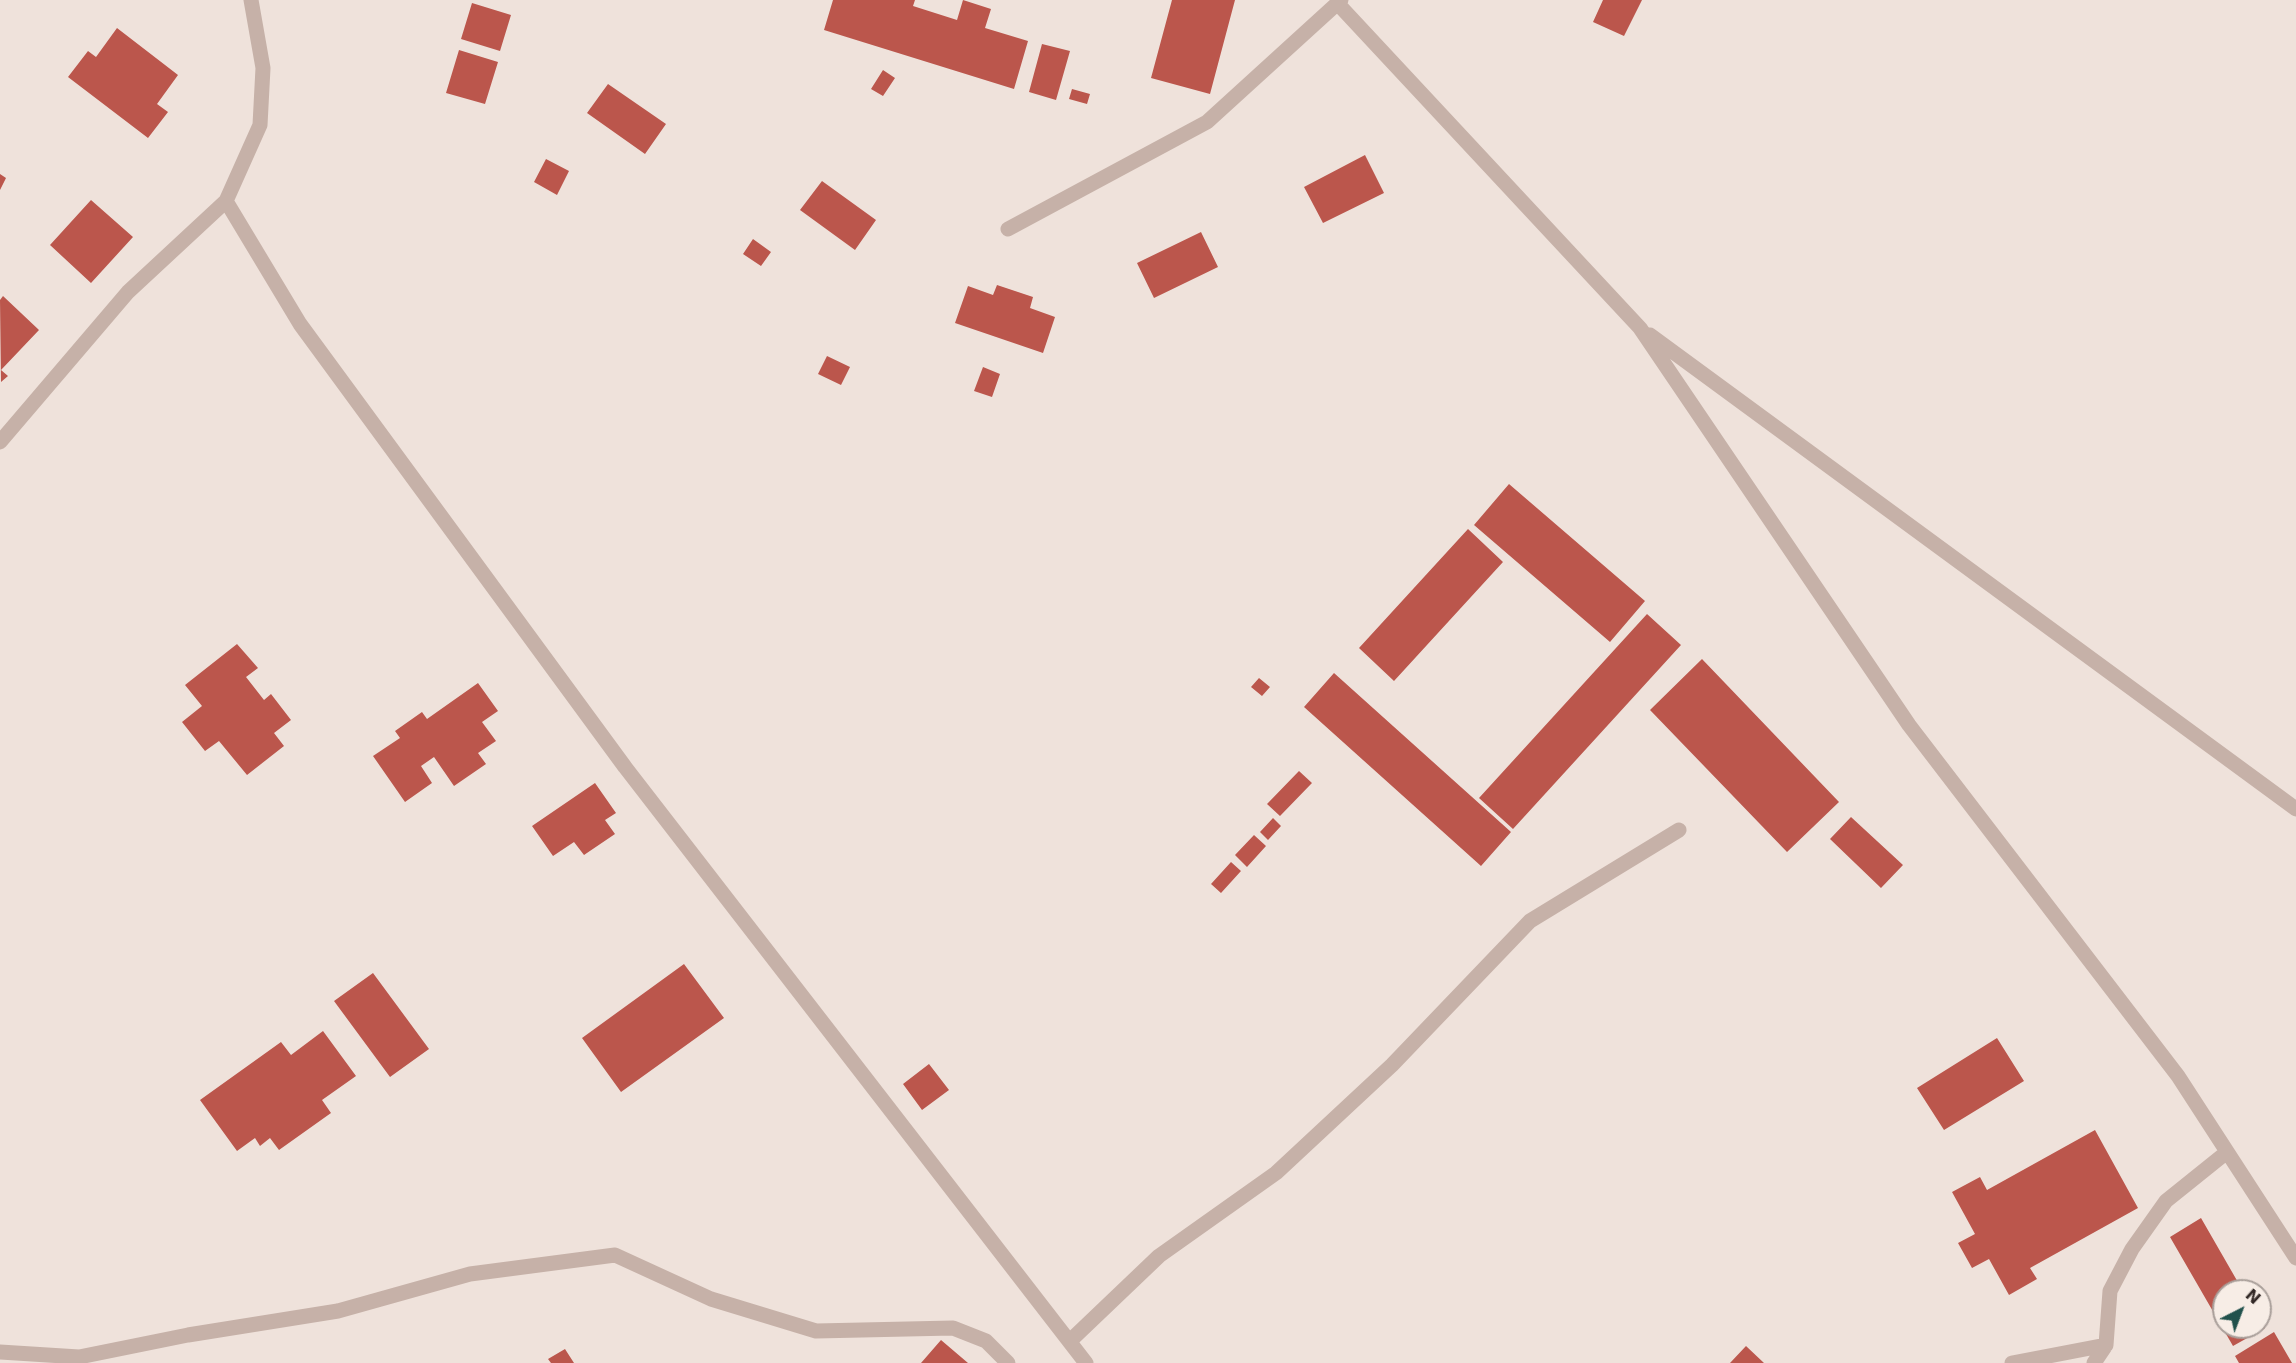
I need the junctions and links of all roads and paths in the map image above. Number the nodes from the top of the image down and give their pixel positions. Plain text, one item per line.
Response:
1 (251, 0) edge
2 (1340, 2) edge
3 (226, 201) junction
4 (1008, 229) dead end
5 (1640, 328) junction
6 (0, 442) edge
7 (2296, 809) edge
8 (1679, 830) dead end
9 (2227, 1152) junction
10 (2296, 1258) edge
11 (1071, 1340) junction
12 (2106, 1346) junction
13 (0, 1352) edge
14 (1008, 1363) edge
15 (1086, 1363) edge
16 (2012, 1363) edge
17 (2094, 1363) edge

1 - 3 street
2 - 4 street
2 - 5 street
3 - 6 street
3 - 11 street
5 - 7 street
5 - 9 street
8 - 11 street
9 - 10 street
9 - 12 street
11 - 15 street
12 - 16 street
12 - 17 street
13 - 14 street

